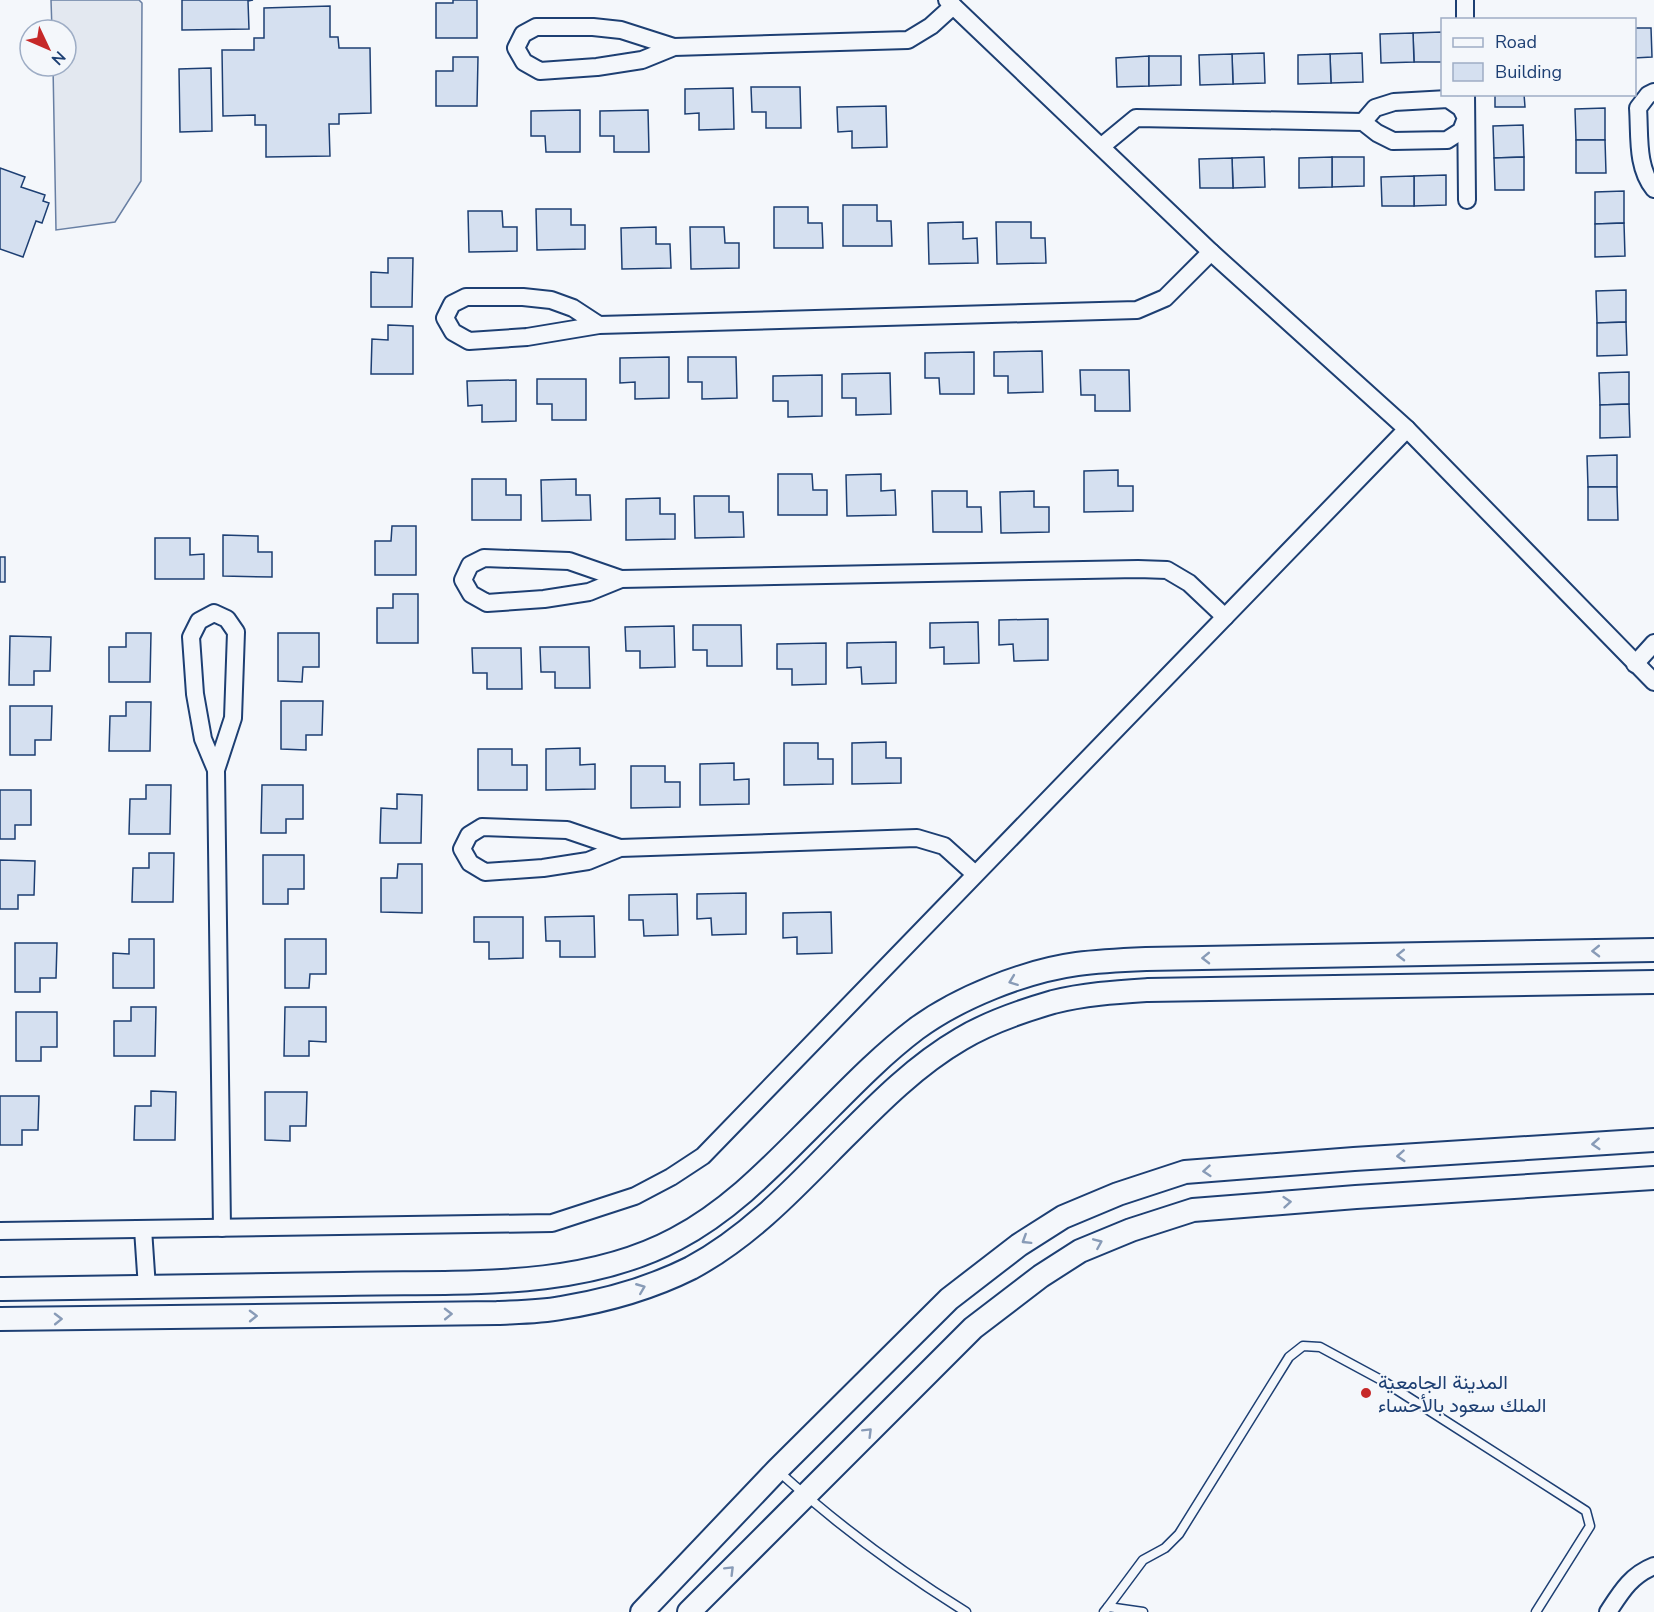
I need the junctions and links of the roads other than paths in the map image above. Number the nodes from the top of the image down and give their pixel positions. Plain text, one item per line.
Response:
1 (1465, 0) edge
2 (950, 3) edge
3 (1465, 18) edge
4 (674, 48) junction
5 (1636, 91) edge
6 (1654, 91) edge
7 (1466, 96) edge
8 (1466, 118) junction
9 (1363, 122) junction
10 (1101, 146) junction
11 (1654, 189) edge
12 (1467, 200) dead end
13 (1211, 252) junction
14 (599, 325) junction
15 (1407, 429) junction
16 (621, 579) junction
17 (1225, 616) junction
18 (1654, 643) edge
19 (1635, 664) junction
20 (1654, 682) edge
21 (216, 770) junction
22 (620, 848) junction
23 (975, 874) junction
24 (1654, 950) edge
25 (1654, 982) edge
26 (1654, 1140) edge
27 (1654, 1178) edge
28 (222, 1228) junction
29 (143, 1229) junction
30 (0, 1232) edge
31 (412, 1282) junction
32 (147, 1288) junction
33 (0, 1289) edge
34 (412, 1314) junction
35 (0, 1319) edge
36 (777, 1470) junction
37 (804, 1495) junction
38 (1654, 1566) edge
39 (1106, 1609) edge
40 (642, 1612) edge
41 (689, 1612) edge
42 (966, 1612) edge
43 (1143, 1612) edge
44 (1536, 1612) edge
45 (1608, 1612) edge

1 - 3 street
2 - 4 street
2 - 10 street
4 - 4 street
5 - 6 street
6 - 11 street
7 - 8 street
8 - 9 street
8 - 9 street
8 - 12 street
9 - 10 street
10 - 13 street
13 - 14 street
13 - 15 street
14 - 14 street
15 - 17 street
15 - 19 street
16 - 16 street
16 - 17 street
17 - 23 street
18 - 19 street
19 - 20 street
21 - 21 street
21 - 28 street
22 - 22 street
22 - 23 street
23 - 28 street
24 -> 31 main road
34 -> 25 main road
26 -> 36 main road
37 -> 27 main road
28 - 29 street
29 - 30 street
29 - 32 street
31 - 32 main road
31 - 34 main road
32 - 33 main road
35 -> 34 main road
36 - 37 lane
36 - 40 main road
41 -> 37 main road
37 - 42 lane
38 - 45 street
39 - 43 lane
39 - 44 lane

